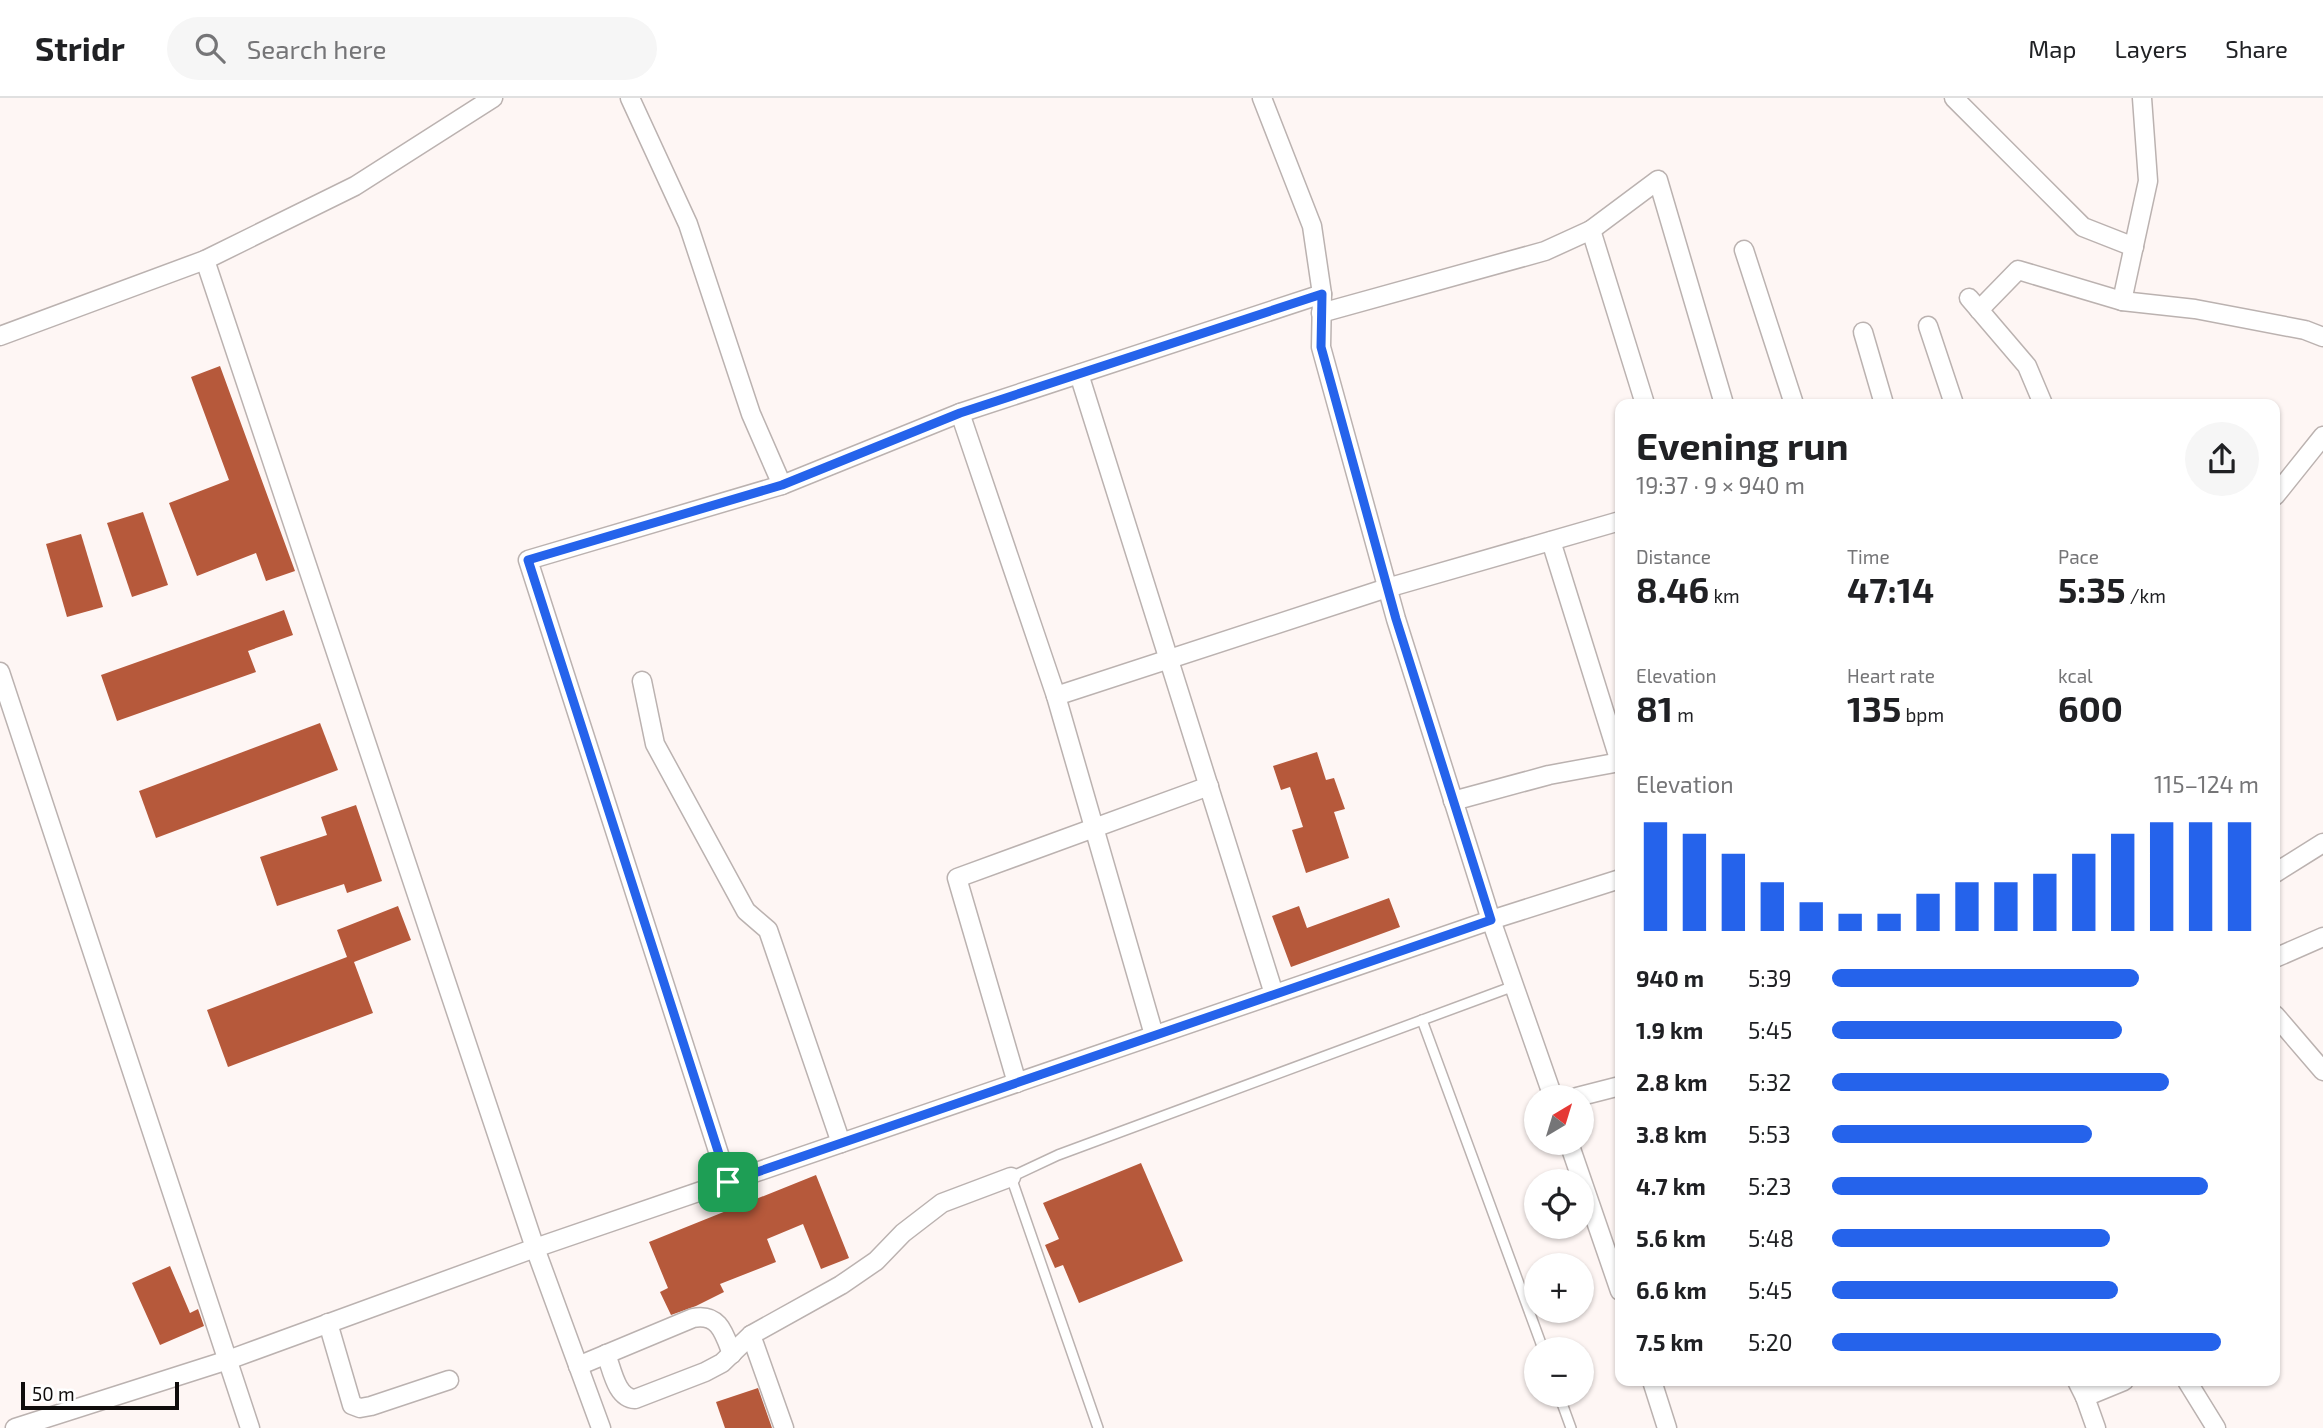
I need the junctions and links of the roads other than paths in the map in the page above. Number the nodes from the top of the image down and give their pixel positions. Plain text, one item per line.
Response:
1 (493, 98) edge
2 (630, 98) edge
3 (1262, 98) edge
4 (1954, 98) edge
5 (2142, 98) edge
6 (1591, 230) junction
7 (2134, 247) junction
8 (1744, 250) dead end
9 (205, 260) junction
10 (1322, 294) junction
11 (2122, 301) junction
12 (1321, 313) junction
13 (1928, 326) dead end
14 (1863, 332) dead end
15 (0, 336) edge
16 (2323, 337) edge
17 (1079, 374) junction
18 (1644, 399) edge
19 (1723, 399) edge
20 (1792, 399) edge
21 (1883, 399) edge
22 (1952, 399) edge
23 (2041, 399) edge
24 (960, 413) junction
25 (2323, 436) edge
26 (782, 485) junction
27 (2280, 490) edge
28 (1615, 522) edge
29 (1551, 541) junction
30 (1387, 589) junction
31 (1169, 659) junction
32 (0, 673) edge
33 (642, 681) dead end
34 (1056, 696) junction
35 (1615, 746) edge
36 (1615, 763) edge
37 (1209, 786) junction
38 (1453, 801) junction
39 (1094, 828) junction
40 (2323, 843) edge
41 (2280, 870) edge
42 (1615, 881) edge
43 (1491, 920) junction
44 (2323, 937) edge
45 (2280, 956) edge
46 (1514, 986) junction
47 (1274, 994) junction
48 (1422, 1020) junction
49 (2280, 1021) edge
50 (1154, 1035) junction
51 (2323, 1071) edge
52 (1017, 1083) junction
53 (1549, 1085) edge
54 (1615, 1087) edge
55 (1594, 1093) edge
56 (841, 1143) junction
57 (1573, 1155) edge
58 (1011, 1177) junction
59 (728, 1182) junction
60 (535, 1248) junction
61 (1615, 1276) edge
62 (328, 1323) junction
63 (751, 1335) junction
64 (1539, 1337) edge
65 (606, 1354) junction
66 (732, 1354) junction
67 (228, 1360) junction
68 (578, 1366) junction
69 (449, 1380) dead end
70 (1654, 1386) edge
71 (2190, 1386) edge
72 (2081, 1389) edge
73 (1564, 1407) edge
74 (15, 1428) edge
75 (250, 1428) edge
76 (601, 1428) edge
77 (785, 1428) edge
78 (1098, 1428) edge
79 (1572, 1428) edge
80 (1667, 1428) edge
81 (2096, 1428) edge
82 (2216, 1428) edge

1 - 9 street
2 - 26 street
3 - 10 street
4 - 7 street
5 - 7 street
6 - 12 street
6 - 18 street
6 - 19 street
7 - 11 street
8 - 20 street
9 - 15 street
9 - 60 street
10 - 12 street
10 - 17 street
11 - 16 street
11 - 23 street
12 - 30 street
13 - 22 street
14 - 21 street
17 - 24 street
17 - 31 street
24 - 26 street
24 - 34 street
25 - 27 street
26 - 59 street
28 - 29 street
29 - 30 street
29 - 35 street
30 - 31 street
30 - 38 street
31 - 34 street
31 - 37 street
32 - 67 street
33 - 56 street
34 - 39 street
36 - 38 street
37 - 39 street
37 - 47 street
38 - 43 street
39 - 50 street
39 - 52 street
40 - 41 street
42 - 43 street
43 - 46 street
43 - 47 street
44 - 45 street
46 - 48 lane
46 - 53 street
47 - 50 street
48 - 58 lane
48 - 64 lane
49 - 51 street
50 - 52 street
52 - 56 street
54 - 55 street
56 - 59 street
57 - 61 street
58 - 63 street
58 - 78 lane
59 - 60 street
60 - 62 street
60 - 68 street
62 - 67 street
62 - 69 street
63 - 66 street
63 - 77 street
65 - 66 street
65 - 66 street
65 - 68 street
67 - 74 street
67 - 75 street
68 - 76 street
70 - 80 street
71 - 82 street
72 - 81 street
73 - 79 lane

